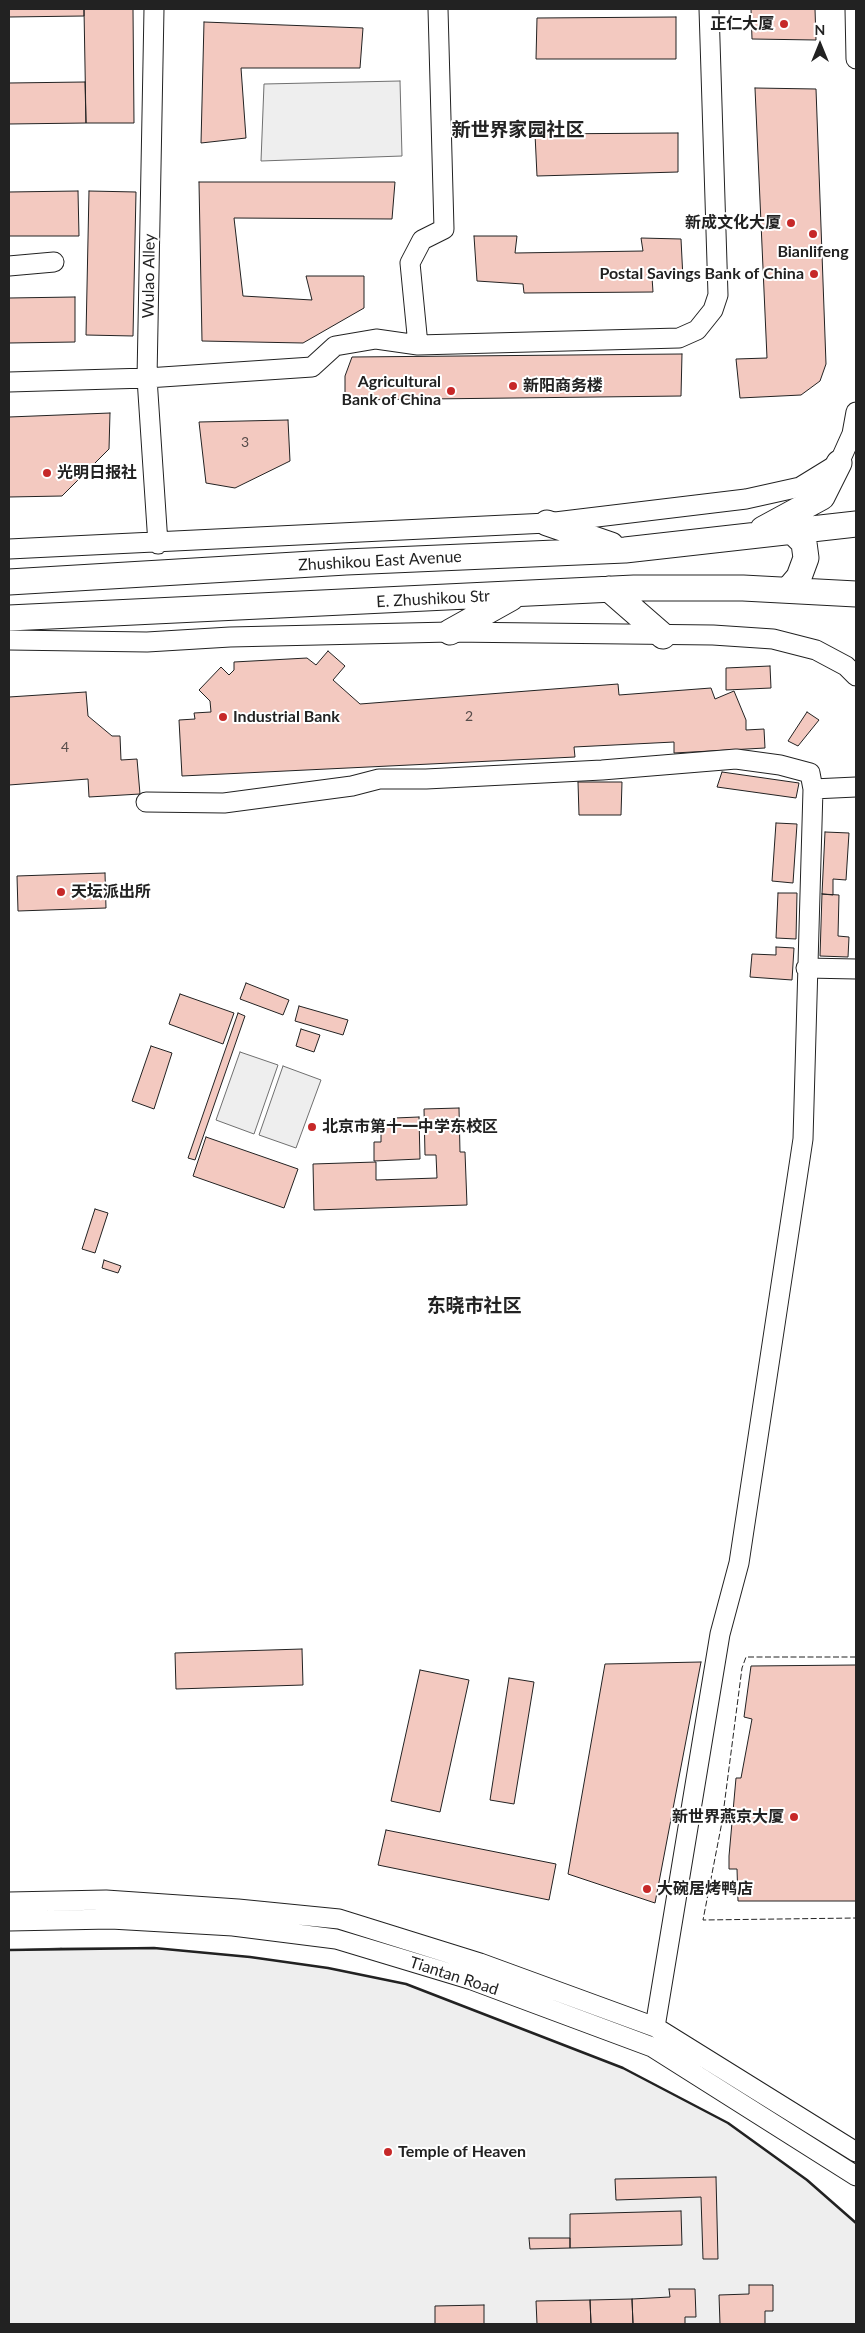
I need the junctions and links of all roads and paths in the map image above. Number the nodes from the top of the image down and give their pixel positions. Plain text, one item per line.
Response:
1 (154, 9) edge
2 (438, 9) edge
3 (709, 9) edge
4 (855, 9) edge
5 (856, 59) edge
6 (54, 262) dead end
7 (9, 266) edge
8 (418, 345) junction
9 (147, 378) junction
10 (9, 382) edge
11 (856, 412) edge
12 (839, 463) junction
13 (547, 523) junction
14 (856, 524) edge
15 (791, 530) junction
16 (752, 535) junction
17 (158, 544) junction
18 (9, 549) edge
19 (626, 550) junction
20 (9, 582) edge
21 (608, 589) junction
22 (788, 590) junction
23 (856, 594) edge
24 (516, 595) junction
25 (9, 618) edge
26 (450, 632) junction
27 (663, 636) junction
28 (9, 640) edge
29 (856, 676) edge
30 (856, 787) edge
31 (813, 789) junction
32 (146, 802) dead end
33 (806, 968) junction
34 (856, 969) edge
35 (9, 1902) edge
36 (9, 1921) edge
37 (655, 2027) junction
38 (856, 2152) edge
39 (856, 2176) edge

1 - 9 street, Wulao Alley
2 - 8 street
3 - 8 street
4 - 5 street
6 - 7 street
8 - 9 street
9 - 10 street
9 - 17 street, Wulao Alley
11 - 12 street
12 - 13 street, Zhushikou East Avenue
12 - 16 main road
13 - 17 street, Zhushikou East Avenue
13 - 19 main road
14 - 15 main road, Zhushikou East Avenue
15 - 16 main road, Zhushikou East Avenue
15 - 22 main road
16 - 19 main road, Zhushikou East Avenue
17 - 18 street, Zhushikou East Avenue
19 - 20 main road, Zhushikou East Avenue
21 - 22 main road, E. Zhushikou Str
21 - 24 main road, E. Zhushikou Str
21 - 27 main road
22 - 23 main road, E. Zhushikou Str
24 - 25 main road, E. Zhushikou Str
24 - 26 main road
26 - 27 street
26 - 28 street
27 - 29 street
30 - 31 street
31 - 32 street
31 - 33 street
33 - 34 street
33 - 37 street
35 - 37 street, Tiantan Road
36 - 39 street, Tiantan Road
37 - 38 street, Tiantan Road

